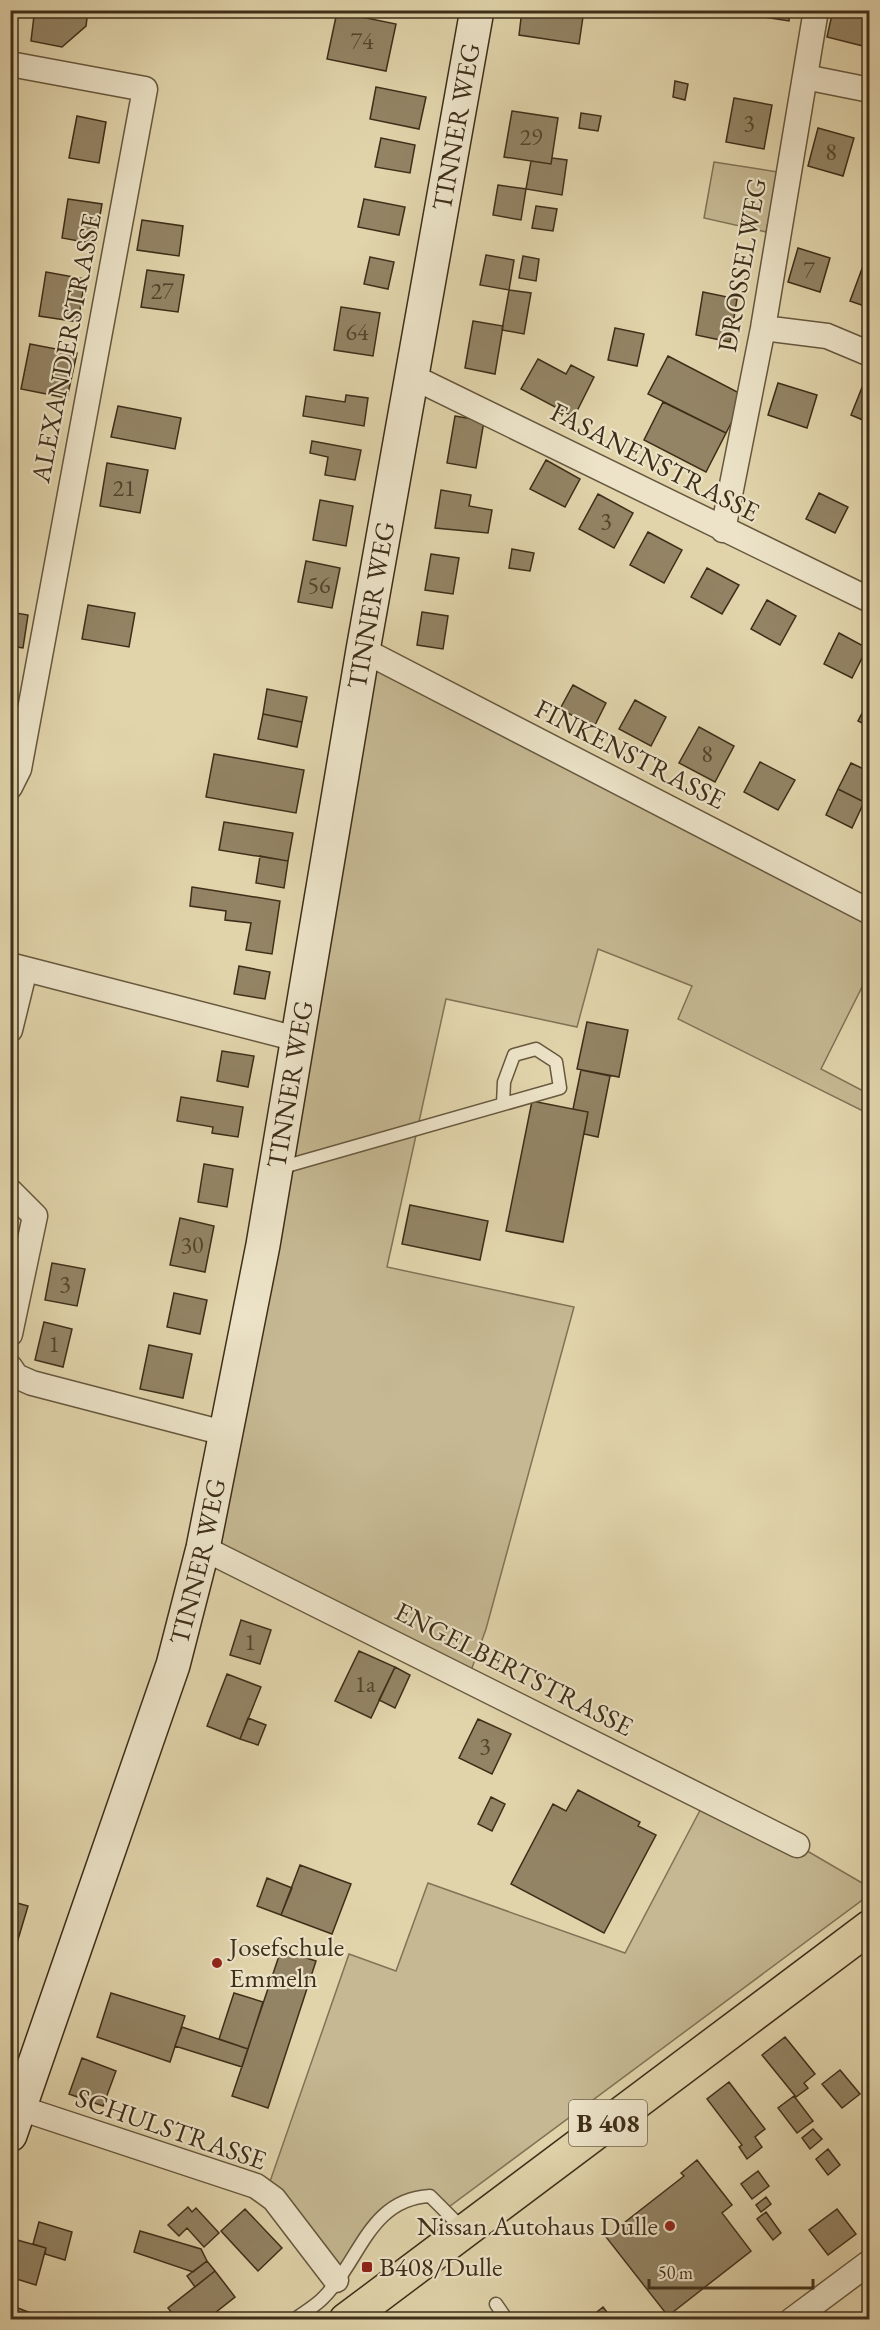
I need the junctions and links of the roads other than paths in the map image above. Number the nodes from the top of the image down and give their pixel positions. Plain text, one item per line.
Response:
1 (477, 10) edge
2 (816, 10) edge
3 (10, 64) edge
4 (805, 77) junction
5 (870, 90) edge
6 (763, 328) junction
7 (870, 354) edge
8 (413, 377) junction
9 (723, 530) junction
10 (870, 600) edge
11 (363, 650) junction
12 (10, 787) edge
13 (868, 908) edge
14 (18, 967) edge
15 (10, 1030) edge
16 (297, 1039) junction
17 (503, 1104) junction
18 (277, 1163) junction
19 (10, 1191) edge
20 (10, 1335) edge
21 (10, 1367) edge
22 (224, 1433) junction
23 (203, 1548) junction
24 (797, 1845) dead end
25 (870, 1927) edge
26 (15, 2122) edge
27 (465, 2231) junction
28 (870, 2262) edge
29 (336, 2280) junction
30 (496, 2304) dead end
31 (294, 2319) edge
32 (346, 2319) edge
33 (507, 2319) edge
34 (792, 2319) edge

1 - 8 street, TINNER WEG
2 - 4 street, DROSSELWEG
3 - 12 street, ALEXANDERSTRASSE
4 - 5 street
4 - 6 street, DROSSELWEG
6 - 7 street
6 - 9 street, DROSSELWEG
8 - 9 street, FASANENSTRASSE
8 - 11 street, TINNER WEG
9 - 10 street, FASANENSTRASSE
11 - 13 street, FINKENSTRASSE
11 - 16 street, TINNER WEG
14 - 15 street
14 - 16 street
16 - 18 street, TINNER WEG
17 - 17 lane
17 - 18 lane
18 - 22 street, TINNER WEG
19 - 20 street
21 - 22 street
22 - 23 street, TINNER WEG
23 - 24 street, ENGELBERTSTRASSE
23 - 26 street, TINNER WEG
25 - 27 main road, B 408
26 - 29 street, SCHULSTRASSE
27 - 29 lane
27 - 32 main road, B 408
28 - 34 street
29 - 31 lane
30 - 33 lane

